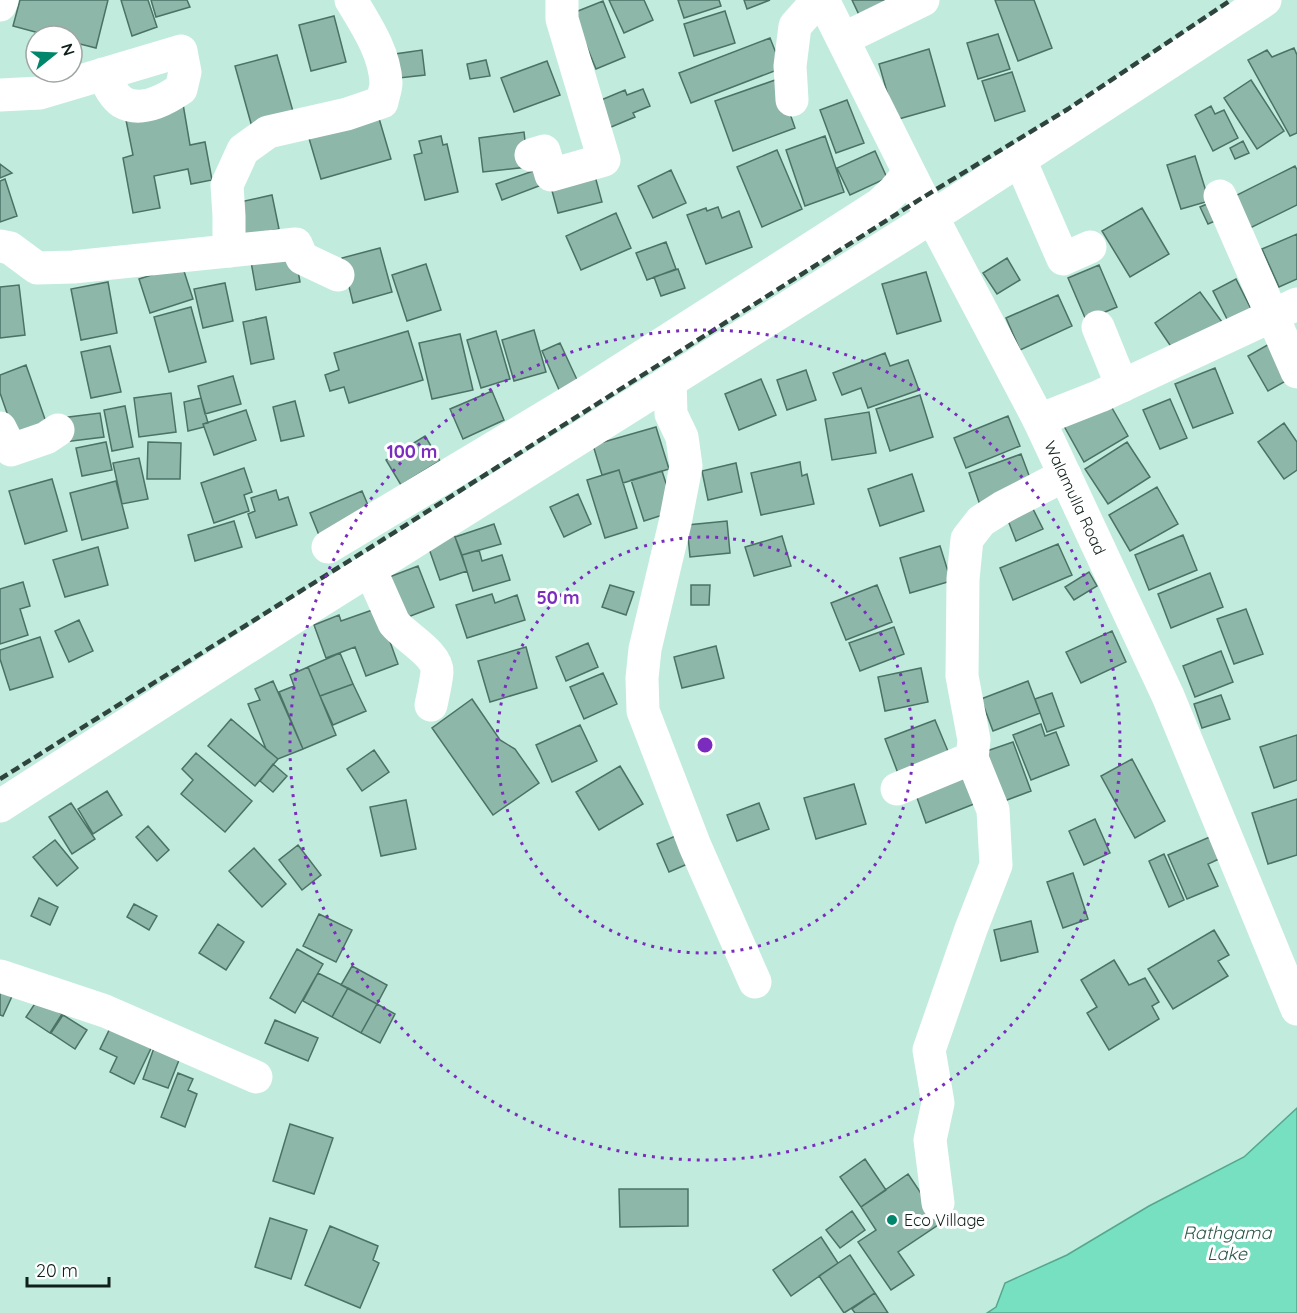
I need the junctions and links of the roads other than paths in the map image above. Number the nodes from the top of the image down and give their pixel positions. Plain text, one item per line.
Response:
1 (2, 0) edge
2 (351, 0) edge
3 (562, 0) edge
4 (821, 0) edge
5 (923, 0) edge
6 (1265, 0) edge
7 (0, 5) edge
8 (843, 39) junction
9 (103, 74) dead end
10 (0, 96) edge
11 (792, 100) dead end
12 (531, 154) dead end
13 (1020, 160) junction
14 (909, 173) junction
15 (1220, 196) dead end
16 (932, 217) junction
17 (0, 246) edge
18 (1090, 247) dead end
19 (229, 251) junction
20 (338, 275) dead end
21 (1285, 310) edge
22 (1098, 327) dead end
23 (1297, 372) edge
24 (669, 381) junction
25 (1122, 386) junction
26 (1039, 420) junction
27 (0, 428) edge
28 (57, 430) dead end
29 (1065, 475) junction
30 (328, 547) dead end
31 (370, 569) junction
32 (431, 705) dead end
33 (972, 758) junction
34 (897, 789) dead end
35 (0, 806) edge
36 (0, 976) edge
37 (755, 982) dead end
38 (1297, 1009) edge
39 (256, 1077) dead end
40 (938, 1203) dead end

1 - 7 street
2 - 19 street
3 - 12 street
4 - 8 street, Walamulla Road
4 - 11 street
5 - 8 street
6 - 13 street
8 - 14 street, Walamulla Road
9 - 10 street
13 - 16 street
13 - 18 street
14 - 16 street, Walamulla Road
14 - 30 street
15 - 21 street
16 - 24 street
16 - 26 street, Walamulla Road
17 - 19 street
19 - 20 street
21 - 23 street
21 - 25 street
22 - 25 street
24 - 31 street
24 - 37 street
25 - 26 street
26 - 29 street, Walamulla Road
27 - 28 street
29 - 33 street
29 - 38 street, Walamulla Road
31 - 32 street
31 - 35 street
33 - 34 street
33 - 40 street
36 - 39 street

